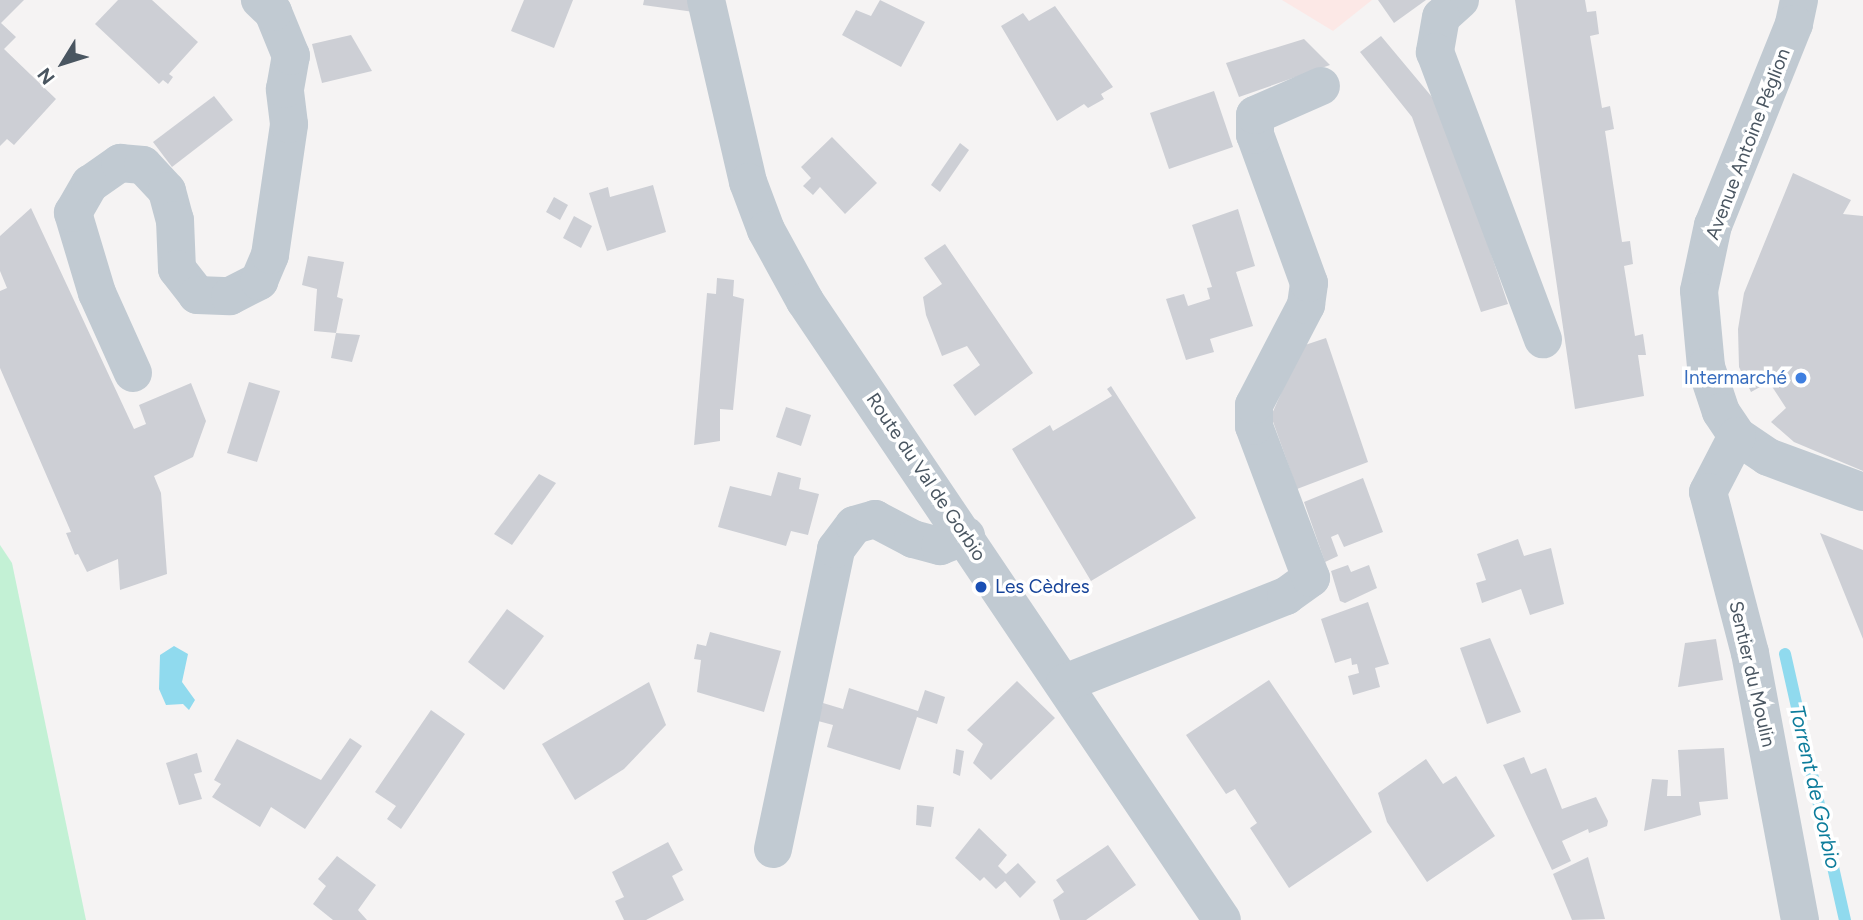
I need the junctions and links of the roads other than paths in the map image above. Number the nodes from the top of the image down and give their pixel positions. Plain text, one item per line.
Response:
1 (260, 0) edge
2 (706, 0) edge
3 (1460, 0) edge
4 (1799, 0) edge
5 (1321, 86) dead end
6 (1543, 339) dead end
7 (133, 373) dead end
8 (1737, 436) junction
9 (1863, 492) edge
10 (966, 536) junction
11 (1065, 683) junction
12 (773, 849) dead end
13 (1222, 920) edge
14 (1800, 920) edge

1 - 7 street
2 - 10 street, Route du Val de Gorbio
3 - 6 street
4 - 8 street, Avenue Antoine Péglion
5 - 11 street
8 - 9 street, Avenue Antoine Péglion
8 - 14 street, Sentier du Moulin
10 - 11 street, Route du Val de Gorbio
10 - 12 street
11 - 13 street, Route du Val de Gorbio

